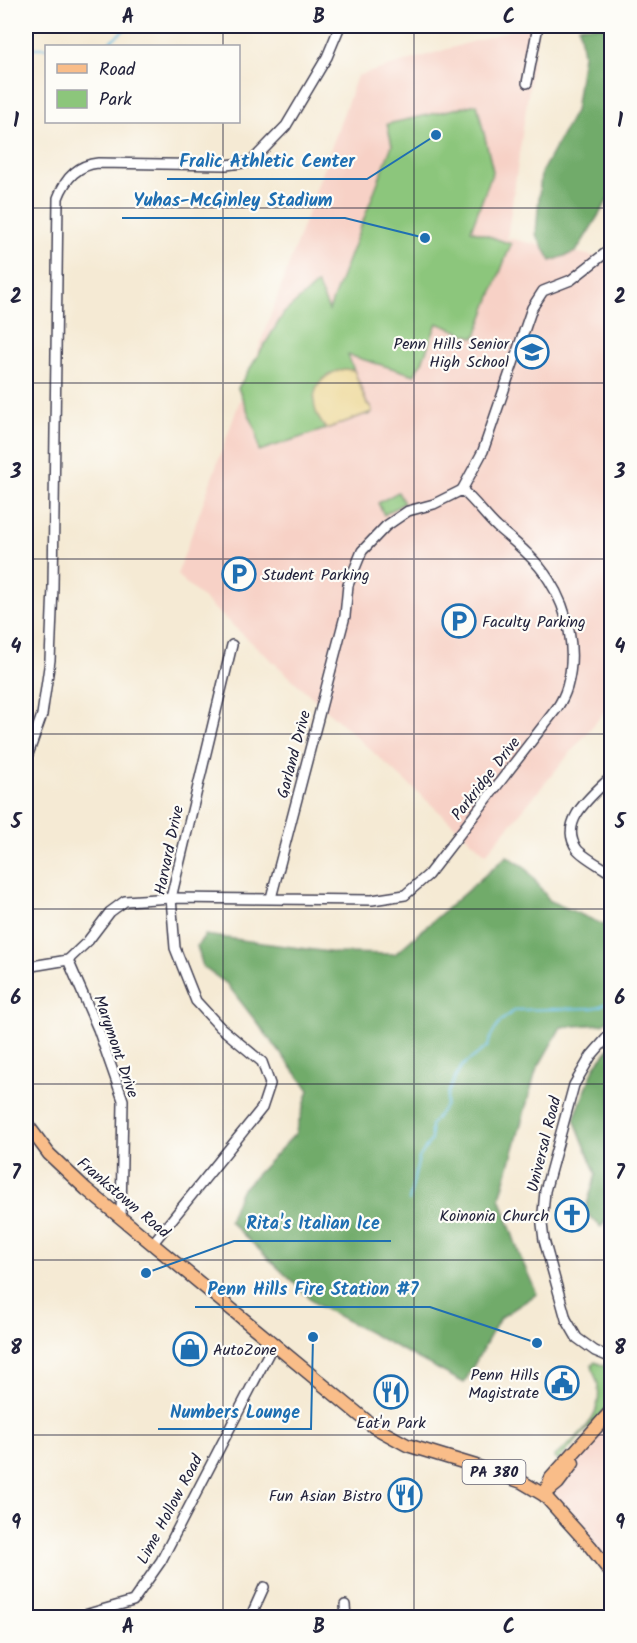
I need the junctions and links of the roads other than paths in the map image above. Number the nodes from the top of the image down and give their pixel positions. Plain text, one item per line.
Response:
1 (340, 26) edge
2 (538, 26) edge
3 (527, 83) dead end
4 (612, 248) edge
5 (462, 490) junction
6 (232, 645) dead end
7 (26, 760) edge
8 (612, 776) edge
9 (612, 874) edge
10 (171, 898) junction
11 (271, 898) junction
12 (68, 960) junction
13 (26, 967) edge
14 (612, 1032) edge
15 (26, 1123) edge
16 (121, 1217) junction
17 (153, 1243) junction
18 (274, 1343) junction
19 (611, 1359) edge
20 (612, 1410) edge
21 (612, 1422) edge
22 (544, 1495) junction
23 (612, 1574) edge
24 (264, 1587) dead end
25 (345, 1605) dead end
26 (86, 1616) edge
27 (74, 1617) edge
28 (250, 1617) edge
29 (346, 1617) edge

1 - 7 street
2 - 3 street
4 - 5 street
5 - 11 street, Garland Drive
5 - 11 street, Parkridge Drive
6 - 10 street, Harvard Drive
8 - 9 street
10 - 11 street, Parkridge Drive
10 - 12 street, Parkridge Drive
10 - 17 street, Harvard Drive
12 - 13 street
12 - 16 street, Marymont Drive
14 - 19 street, Universal Road
15 - 16 main road, Frankstown Road / PA 380
16 - 17 main road, Frankstown Road / PA 380
17 - 18 main road, Frankstown Road / PA 380
18 - 22 main road, Frankstown Road / PA 380
18 - 26 street, Lime Hollow Road
20 - 22 main road
21 - 22 main road
22 - 23 main road, Frankstown Road / PA 380
24 - 28 street
25 - 29 street
26 - 27 street, Lime Hollow Road

